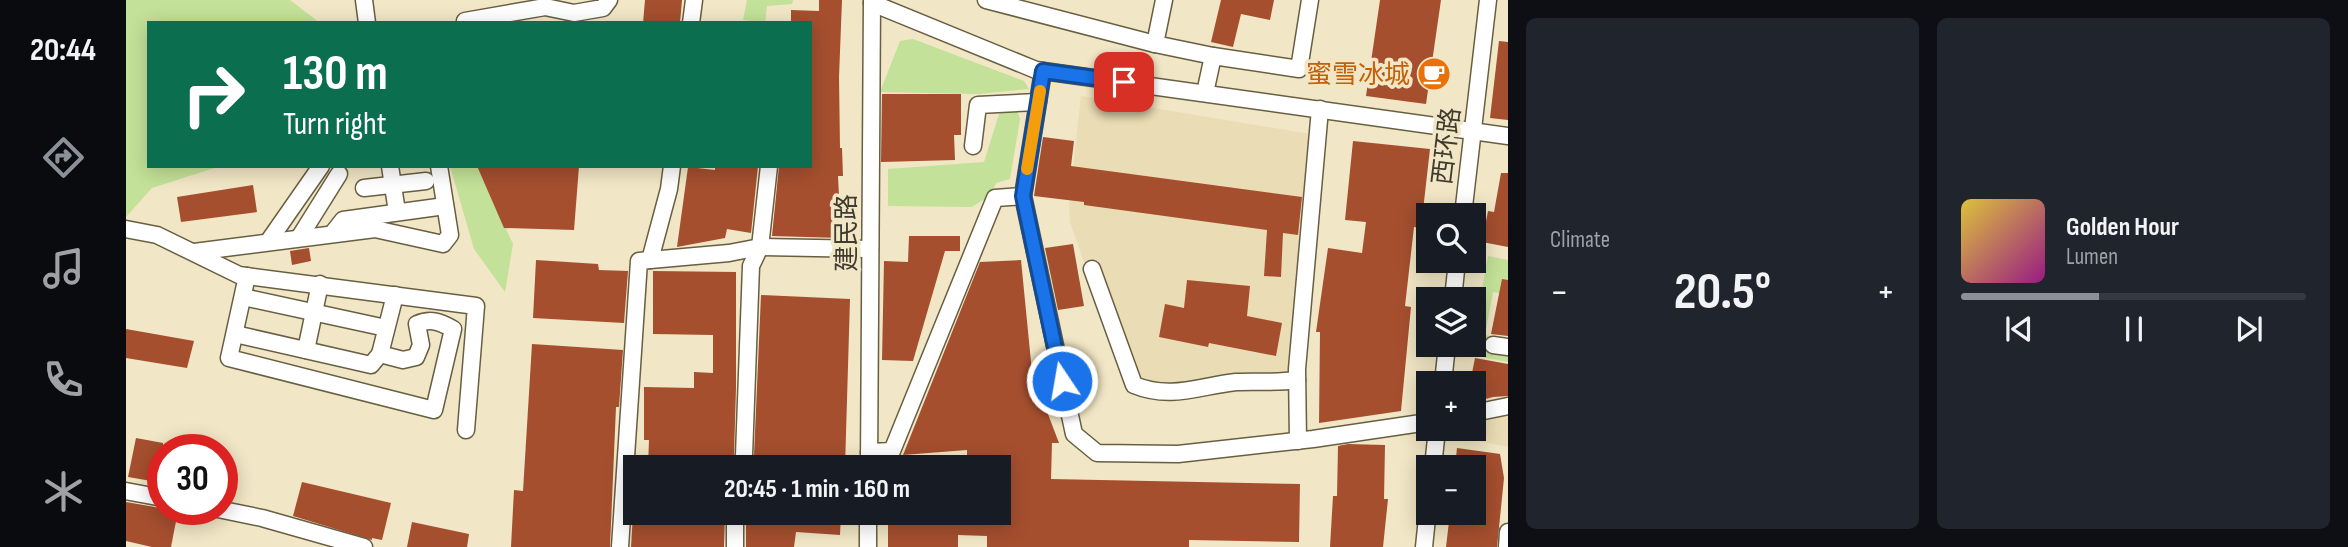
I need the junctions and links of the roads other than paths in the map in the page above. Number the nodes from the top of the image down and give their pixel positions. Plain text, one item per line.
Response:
1 (364, 0) edge
2 (609, 0) edge
3 (694, 0) edge
4 (986, 0) edge
5 (1164, 0) edge
6 (1310, 0) edge
7 (1488, 0) edge
8 (872, 1) edge
9 (552, 16) edge
10 (367, 21) edge
11 (471, 21) edge
12 (691, 21) edge
13 (1155, 44) junction
14 (1213, 56) junction
15 (1043, 71) junction
16 (1205, 93) junction
17 (1038, 102) junction
18 (1321, 109) junction
19 (1473, 129) junction
20 (1508, 136) edge
21 (973, 146) dead end
22 (320, 168) edge
23 (390, 168) edge
24 (439, 168) edge
25 (672, 168) edge
26 (769, 168) edge
27 (339, 174) dead end
28 (425, 181) dead end
29 (393, 184) junction
30 (364, 188) dead end
31 (1023, 196) junction
32 (1464, 203) edge
33 (445, 206) junction
34 (397, 212) junction
35 (126, 229) edge
36 (332, 234) junction
37 (299, 239) junction
38 (268, 243) junction
39 (760, 247) junction
40 (870, 249) junction
41 (194, 252) junction
42 (650, 260) junction
43 (1093, 269) dead end
44 (247, 276) junction
45 (320, 284) junction
46 (395, 295) junction
47 (243, 297) junction
48 (314, 313) junction
49 (386, 328) junction
50 (235, 334) junction
51 (306, 350) junction
52 (380, 354) junction
53 (1297, 380) junction
54 (1508, 406) edge
55 (1486, 411) edge
56 (1416, 424) edge
57 (466, 430) dead end
58 (1298, 441) junction
59 (744, 455) edge
60 (869, 455) edge
61 (882, 455) edge
62 (126, 491) edge
63 (147, 495) edge
64 (238, 513) edge
65 (735, 525) edge
66 (868, 525) edge
67 (1426, 525) edge
68 (1508, 532) edge
69 (364, 547) edge
70 (620, 547) edge
71 (735, 547) edge
72 (868, 547) edge
73 (1424, 547) edge
74 (1507, 547) edge

1 - 10 street
2 - 9 street
3 - 12 street
4 - 13 street
5 - 13 street
6 - 14 street
7 - 19 street, 西环路
8 - 15 street
8 - 40 street, 建民路
9 - 11 street
13 - 14 street
14 - 16 street
15 - 16 street
15 - 17 street
16 - 18 street
17 - 21 street
17 - 31 street
18 - 19 street
18 - 53 street
19 - 20 street
19 - 32 street, 西环路
22 - 38 street
23 - 29 street
24 - 33 street
25 - 42 street
26 - 39 street
27 - 37 street
28 - 29 street
29 - 30 street
29 - 34 street
31 - 58 street
31 - 61 street
33 - 34 street
33 - 36 street
34 - 36 street
35 - 41 street
36 - 37 street
37 - 38 street
38 - 41 street
39 - 40 street
39 - 42 street
39 - 59 street
40 - 60 street, 建民路
41 - 44 street
42 - 70 street
43 - 53 street
44 - 45 street
44 - 47 street
45 - 46 street
45 - 48 street
46 - 49 street
46 - 57 street
47 - 48 street
47 - 50 street
48 - 49 street
48 - 51 street
49 - 52 street
50 - 51 street
50 - 52 street
51 - 52 street
53 - 58 street
54 - 55 street
56 - 58 street
62 - 63 street
64 - 69 street
65 - 71 street
66 - 72 street
67 - 73 street
68 - 74 street

